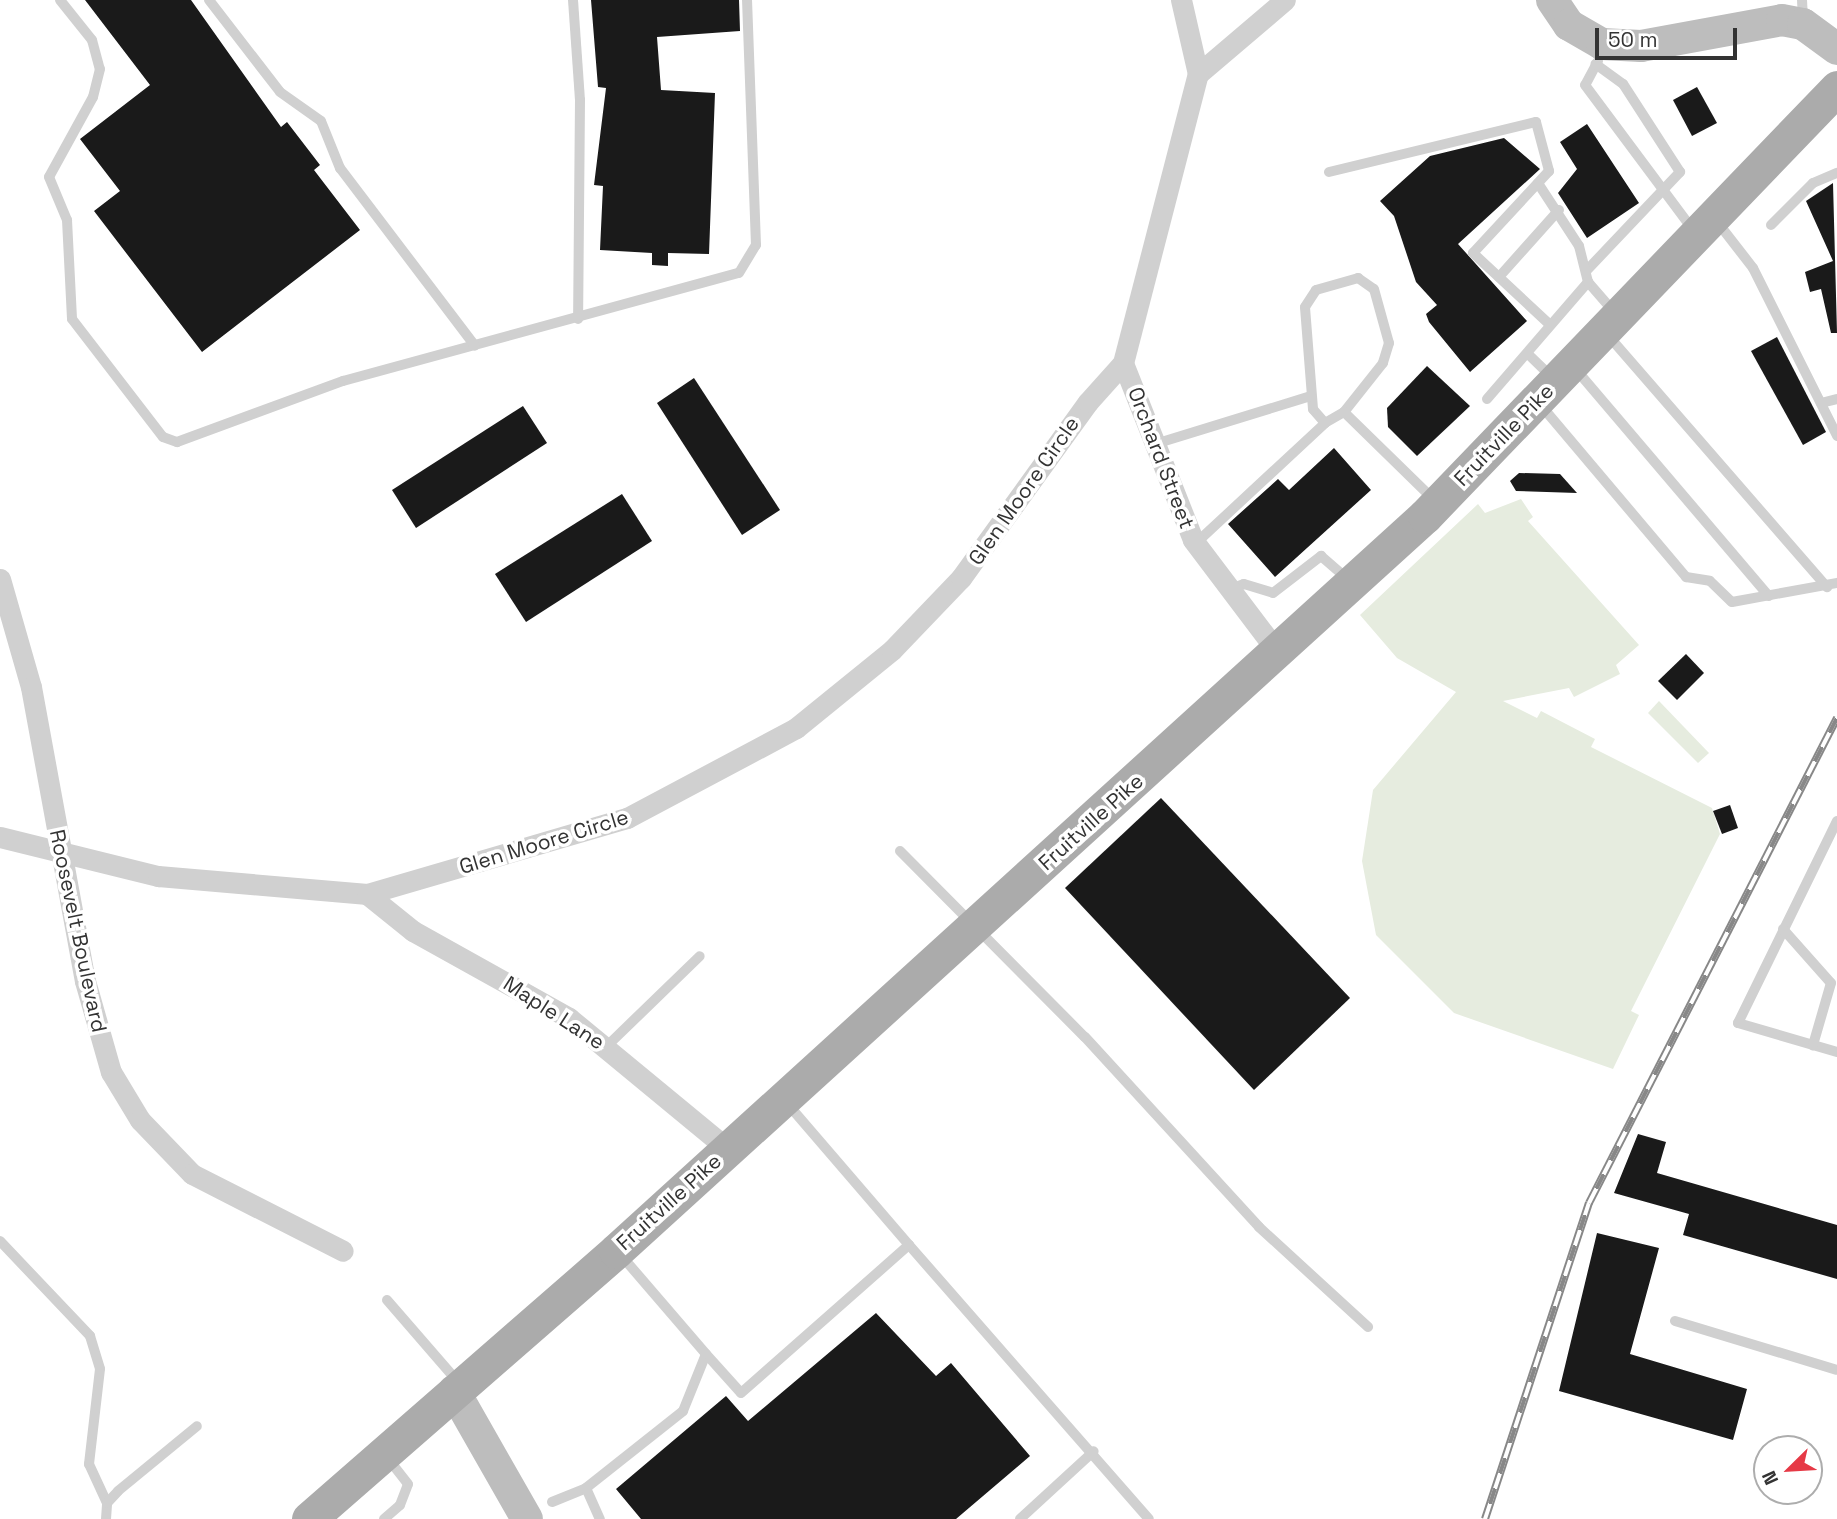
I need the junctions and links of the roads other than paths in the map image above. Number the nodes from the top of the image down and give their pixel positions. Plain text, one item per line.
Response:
1 (60, 0) edge
2 (209, 0) edge
3 (573, 0) edge
4 (747, 0) edge
5 (1181, 0) edge
6 (1285, 0) edge
7 (1552, 0) edge
8 (1803, 12) edge
9 (1837, 49) edge
10 (1604, 55) junction
11 (1198, 74) junction
12 (1837, 88) edge
13 (1329, 172) dead end
14 (1837, 173) edge
15 (1538, 183) junction
16 (1666, 189) junction
17 (1559, 210) junction
18 (1771, 225) dead end
19 (1705, 226) junction
20 (1588, 269) junction
21 (1499, 277) junction
22 (1588, 282) junction
23 (578, 319) junction
24 (1548, 323) junction
25 (1611, 324) junction
26 (475, 346) junction
27 (1530, 356) junction
28 (1123, 363) junction
29 (1555, 382) junction
30 (1311, 396) junction
31 (1837, 398) edge
32 (1487, 399) dead end
33 (1821, 403) junction
34 (1344, 412) junction
35 (1325, 424) junction
36 (1837, 436) edge
37 (1155, 444) junction
38 (1437, 504) junction
39 (1195, 544) junction
40 (0, 579) edge
41 (1351, 583) junction
42 (1832, 585) edge
43 (1226, 592) junction
44 (1769, 596) junction
45 (1277, 652) junction
46 (1837, 821) edge
47 (0, 837) edge
48 (900, 851) dead end
49 (61, 856) junction
50 (367, 894) junction
51 (973, 927) junction
52 (1783, 929) junction
53 (699, 956) dead end
54 (1813, 1045) junction
55 (607, 1046) junction
56 (1837, 1052) edge
57 (783, 1098) junction
58 (728, 1149) junction
59 (0, 1241) edge
60 (909, 1245) junction
61 (343, 1251) dead end
62 (616, 1251) junction
63 (387, 1300) dead end
64 (1675, 1321) dead end
65 (1368, 1327) dead end
66 (706, 1354) junction
67 (1837, 1370) edge
68 (457, 1388) junction
69 (197, 1426) dead end
70 (1094, 1451) junction
71 (384, 1452) junction
72 (586, 1488) junction
73 (107, 1503) junction
74 (540, 1511) edge
75 (106, 1519) edge
76 (309, 1519) edge
77 (384, 1519) edge
78 (600, 1519) edge
79 (1020, 1519) edge
80 (1149, 1519) edge

1 - 26 lane
2 - 26 lane
3 - 23 lane
4 - 23 lane
5 - 11 street, Glen Moore Circle
6 - 11 street
7 - 10 main road
8 - 9 main road
8 - 10 main road
10 - 16 lane
10 - 16 lane
11 - 28 street, Glen Moore Circle
12 - 19 main road, Fruitville Pike
13 - 15 lane
14 - 18 lane
15 - 17 lane
15 - 21 lane
16 - 19 lane
16 - 20 lane
17 - 20 lane
17 - 21 lane
19 - 25 main road, Fruitville Pike
19 - 33 lane
20 - 22 lane
21 - 24 lane
22 - 24 lane
22 - 25 lane
23 - 26 lane
24 - 27 lane
25 - 29 main road, Fruitville Pike
25 - 42 lane
27 - 29 lane
27 - 32 lane
28 - 37 street, Orchard Street
28 - 50 street, Glen Moore Circle
29 - 38 main road, Fruitville Pike
29 - 44 lane
29 - 44 lane
30 - 34 lane
30 - 35 lane
30 - 37 lane
31 - 33 lane
33 - 36 lane
34 - 35 lane
34 - 38 lane
35 - 39 lane
37 - 39 street, Orchard Street
38 - 41 main road, Fruitville Pike
39 - 43 street, Orchard Street
40 - 49 street, Roosevelt Boulevard
41 - 43 lane
41 - 45 main road, Fruitville Pike
42 - 44 lane
43 - 45 street, Orchard Street
45 - 51 main road, Fruitville Pike
46 - 52 lane
47 - 49 street, Glen Moore Circle
48 - 51 lane
49 - 50 street, Glen Moore Circle
49 - 61 street, Roosevelt Boulevard
50 - 55 street, Maple Lane
51 - 57 main road, Fruitville Pike
51 - 65 lane
52 - 54 lane
52 - 54 lane
53 - 55 lane
54 - 56 lane
55 - 58 street, Maple Lane
57 - 58 main road, Fruitville Pike
57 - 60 lane
58 - 62 main road, Fruitville Pike
59 - 73 lane
60 - 66 lane
60 - 70 lane
62 - 66 lane
62 - 68 main road, Fruitville Pike
63 - 68 lane
64 - 67 lane
66 - 72 lane
68 - 71 main road, Fruitville Pike
68 - 74 main road
69 - 73 lane
70 - 79 lane
70 - 80 lane
71 - 76 main road, Fruitville Pike
71 - 77 lane
72 - 74 lane
72 - 78 lane
73 - 75 lane

